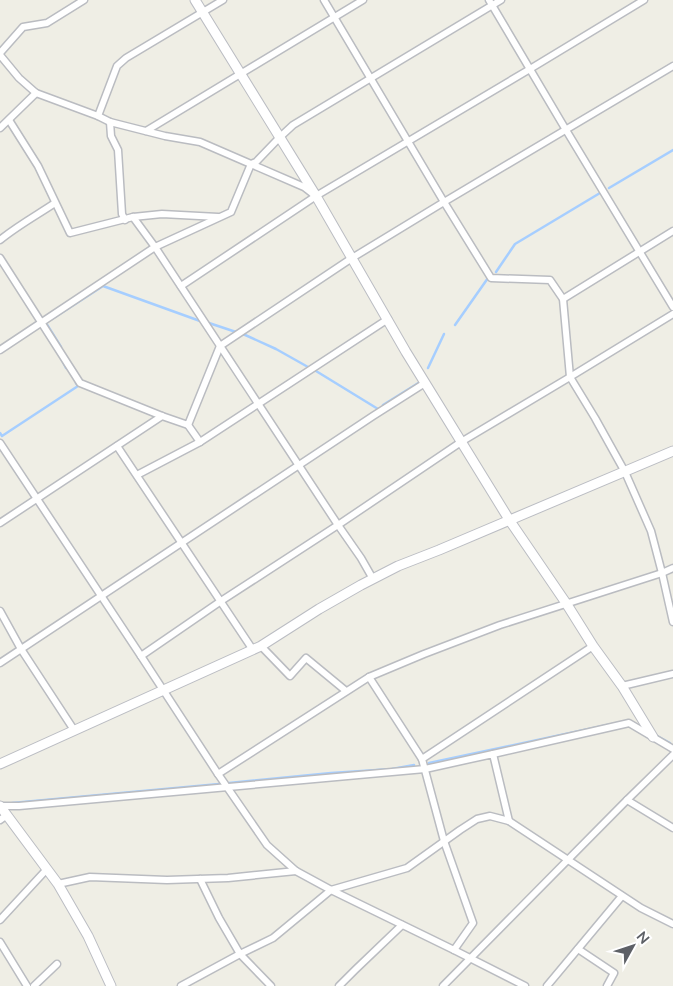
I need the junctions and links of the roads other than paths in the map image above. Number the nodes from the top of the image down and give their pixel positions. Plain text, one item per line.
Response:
1 (84, 0) edge
2 (196, 0) edge
3 (223, 0) edge
4 (324, 0) edge
5 (363, 0) edge
6 (501, 0) edge
7 (644, 0) edge
8 (491, 3) edge
9 (202, 12) junction
10 (335, 17) junction
11 (0, 54) edge
12 (673, 66) edge
13 (530, 70) junction
14 (240, 74) junction
15 (370, 79) junction
16 (36, 93) junction
17 (98, 116) junction
18 (9, 120) junction
19 (110, 122) junction
20 (0, 128) edge
21 (566, 130) junction
22 (146, 131) junction
23 (279, 138) junction
24 (408, 141) junction
25 (251, 164) junction
26 (316, 196) junction
27 (444, 202) junction
28 (55, 203) junction
29 (221, 217) junction
30 (133, 218) junction
31 (125, 220) junction
32 (673, 231) edge
33 (0, 240) edge
34 (155, 247) junction
35 (639, 251) junction
36 (0, 258) edge
37 (352, 258) junction
38 (181, 286) junction
39 (563, 299) junction
40 (673, 307) edge
41 (673, 314) edge
42 (388, 319) junction
43 (41, 322) junction
44 (220, 346) junction
45 (0, 350) edge
46 (570, 377) junction
47 (425, 383) junction
48 (258, 404) junction
49 (162, 416) junction
50 (188, 425) junction
51 (200, 442) junction
52 (461, 442) junction
53 (0, 443) edge
54 (117, 446) junction
55 (673, 451) edge
56 (298, 465) junction
57 (626, 472) junction
58 (137, 475) junction
59 (37, 499) junction
60 (510, 521) junction
61 (0, 523) edge
62 (338, 525) junction
63 (182, 543) junction
64 (673, 568) edge
65 (662, 572) junction
66 (373, 579) junction
67 (102, 596) junction
68 (221, 601) junction
69 (566, 603) junction
70 (0, 611) edge
71 (673, 622) edge
72 (593, 646) junction
73 (257, 648) junction
74 (21, 649) junction
75 (141, 656) junction
76 (0, 663) edge
77 (673, 674) edge
78 (369, 676) junction
79 (622, 686) junction
80 (164, 691) junction
81 (346, 691) junction
82 (74, 730) junction
83 (653, 737) junction
84 (673, 749) edge
85 (494, 754) junction
86 (673, 756) edge
87 (422, 759) junction
88 (0, 764) edge
89 (425, 769) junction
90 (218, 774) junction
91 (226, 786) junction
92 (628, 800) junction
93 (0, 806) edge
94 (3, 817) edge
95 (508, 821) junction
96 (673, 828) edge
97 (444, 841) junction
98 (567, 861) junction
99 (47, 869) junction
100 (296, 871) junction
101 (200, 878) junction
102 (58, 884) junction
103 (331, 890) junction
104 (622, 896) junction
105 (0, 920) edge
106 (673, 924) edge
107 (402, 925) junction
108 (0, 942) edge
109 (578, 949) junction
110 (454, 950) junction
111 (240, 954) junction
112 (470, 959) junction
113 (57, 964) dead end
114 (513, 984) edge
115 (27, 986) edge
116 (34, 986) edge
117 (111, 986) edge
118 (180, 986) edge
119 (271, 986) edge
120 (339, 986) edge
121 (443, 986) edge
122 (525, 986) edge
123 (547, 986) edge
124 (607, 986) edge

1 - 11 street
2 - 9 street
3 - 9 street
4 - 10 street
5 - 10 street
6 - 8 street
7 - 13 street
8 - 13 street
8 - 15 street
9 - 14 street
9 - 17 street
10 - 14 street
10 - 15 street
11 - 16 street
12 - 21 street
13 - 21 street
13 - 24 street
14 - 22 street
14 - 23 street
15 - 23 street
15 - 24 street
16 - 17 street
16 - 18 street
17 - 19 street
18 - 20 street
18 - 28 street
19 - 22 street
19 - 31 street
21 - 27 street
21 - 35 street
22 - 25 street
23 - 25 street
23 - 26 street
24 - 26 street
24 - 27 street
25 - 26 street
25 - 29 street
26 - 37 street
26 - 38 street
27 - 37 street
27 - 39 street
28 - 31 street
28 - 33 street
29 - 30 street
29 - 34 street
30 - 31 street
30 - 34 street
32 - 35 street
34 - 38 street
34 - 43 street
35 - 39 street
35 - 40 street
36 - 43 street
37 - 42 street
37 - 44 street
38 - 44 street
39 - 46 street
41 - 46 street
42 - 47 street
42 - 48 street
43 - 45 street
43 - 49 street
44 - 48 street
44 - 50 street
46 - 52 street
46 - 57 street
47 - 52 street
47 - 56 street
48 - 51 street
48 - 56 street
49 - 50 street
49 - 54 street
50 - 51 street
51 - 58 street
52 - 60 street
52 - 62 street
53 - 59 street
54 - 58 street
54 - 59 street
55 - 57 street
56 - 62 street
56 - 63 street
57 - 60 street
57 - 65 street
58 - 63 street
59 - 61 street
59 - 67 street
60 - 66 street
60 - 69 street
62 - 66 street
62 - 68 street
63 - 67 street
63 - 68 street
64 - 65 street
65 - 69 street
65 - 71 street
66 - 73 street
67 - 74 street
67 - 75 street
68 - 73 street
68 - 75 street
69 - 72 street
69 - 78 street
70 - 74 street
72 - 79 street
72 - 87 street
73 - 80 street
73 - 81 street
74 - 76 street
74 - 82 street
75 - 80 street
77 - 79 street
78 - 81 street
78 - 87 street
79 - 83 street
80 - 82 street
80 - 90 street
81 - 90 street
82 - 88 street
83 - 84 street
83 - 85 street
85 - 89 street
85 - 95 street
86 - 92 street
87 - 89 street
89 - 91 street
89 - 97 street
90 - 91 street
91 - 93 street
91 - 100 street
92 - 96 street
92 - 98 street
93 - 94 street
94 - 99 street
95 - 97 street
95 - 98 street
97 - 103 street
97 - 110 street
98 - 104 street
98 - 112 street
99 - 102 street
99 - 105 street
100 - 101 street
100 - 103 street
101 - 102 street
101 - 111 street
102 - 117 street
103 - 107 street
103 - 111 street
104 - 106 street
104 - 109 street
107 - 110 street
107 - 120 street
108 - 115 street
109 - 123 street
109 - 124 street
110 - 112 street
111 - 118 street
111 - 119 street
112 - 114 street
112 - 121 street
113 - 116 street
114 - 122 street

